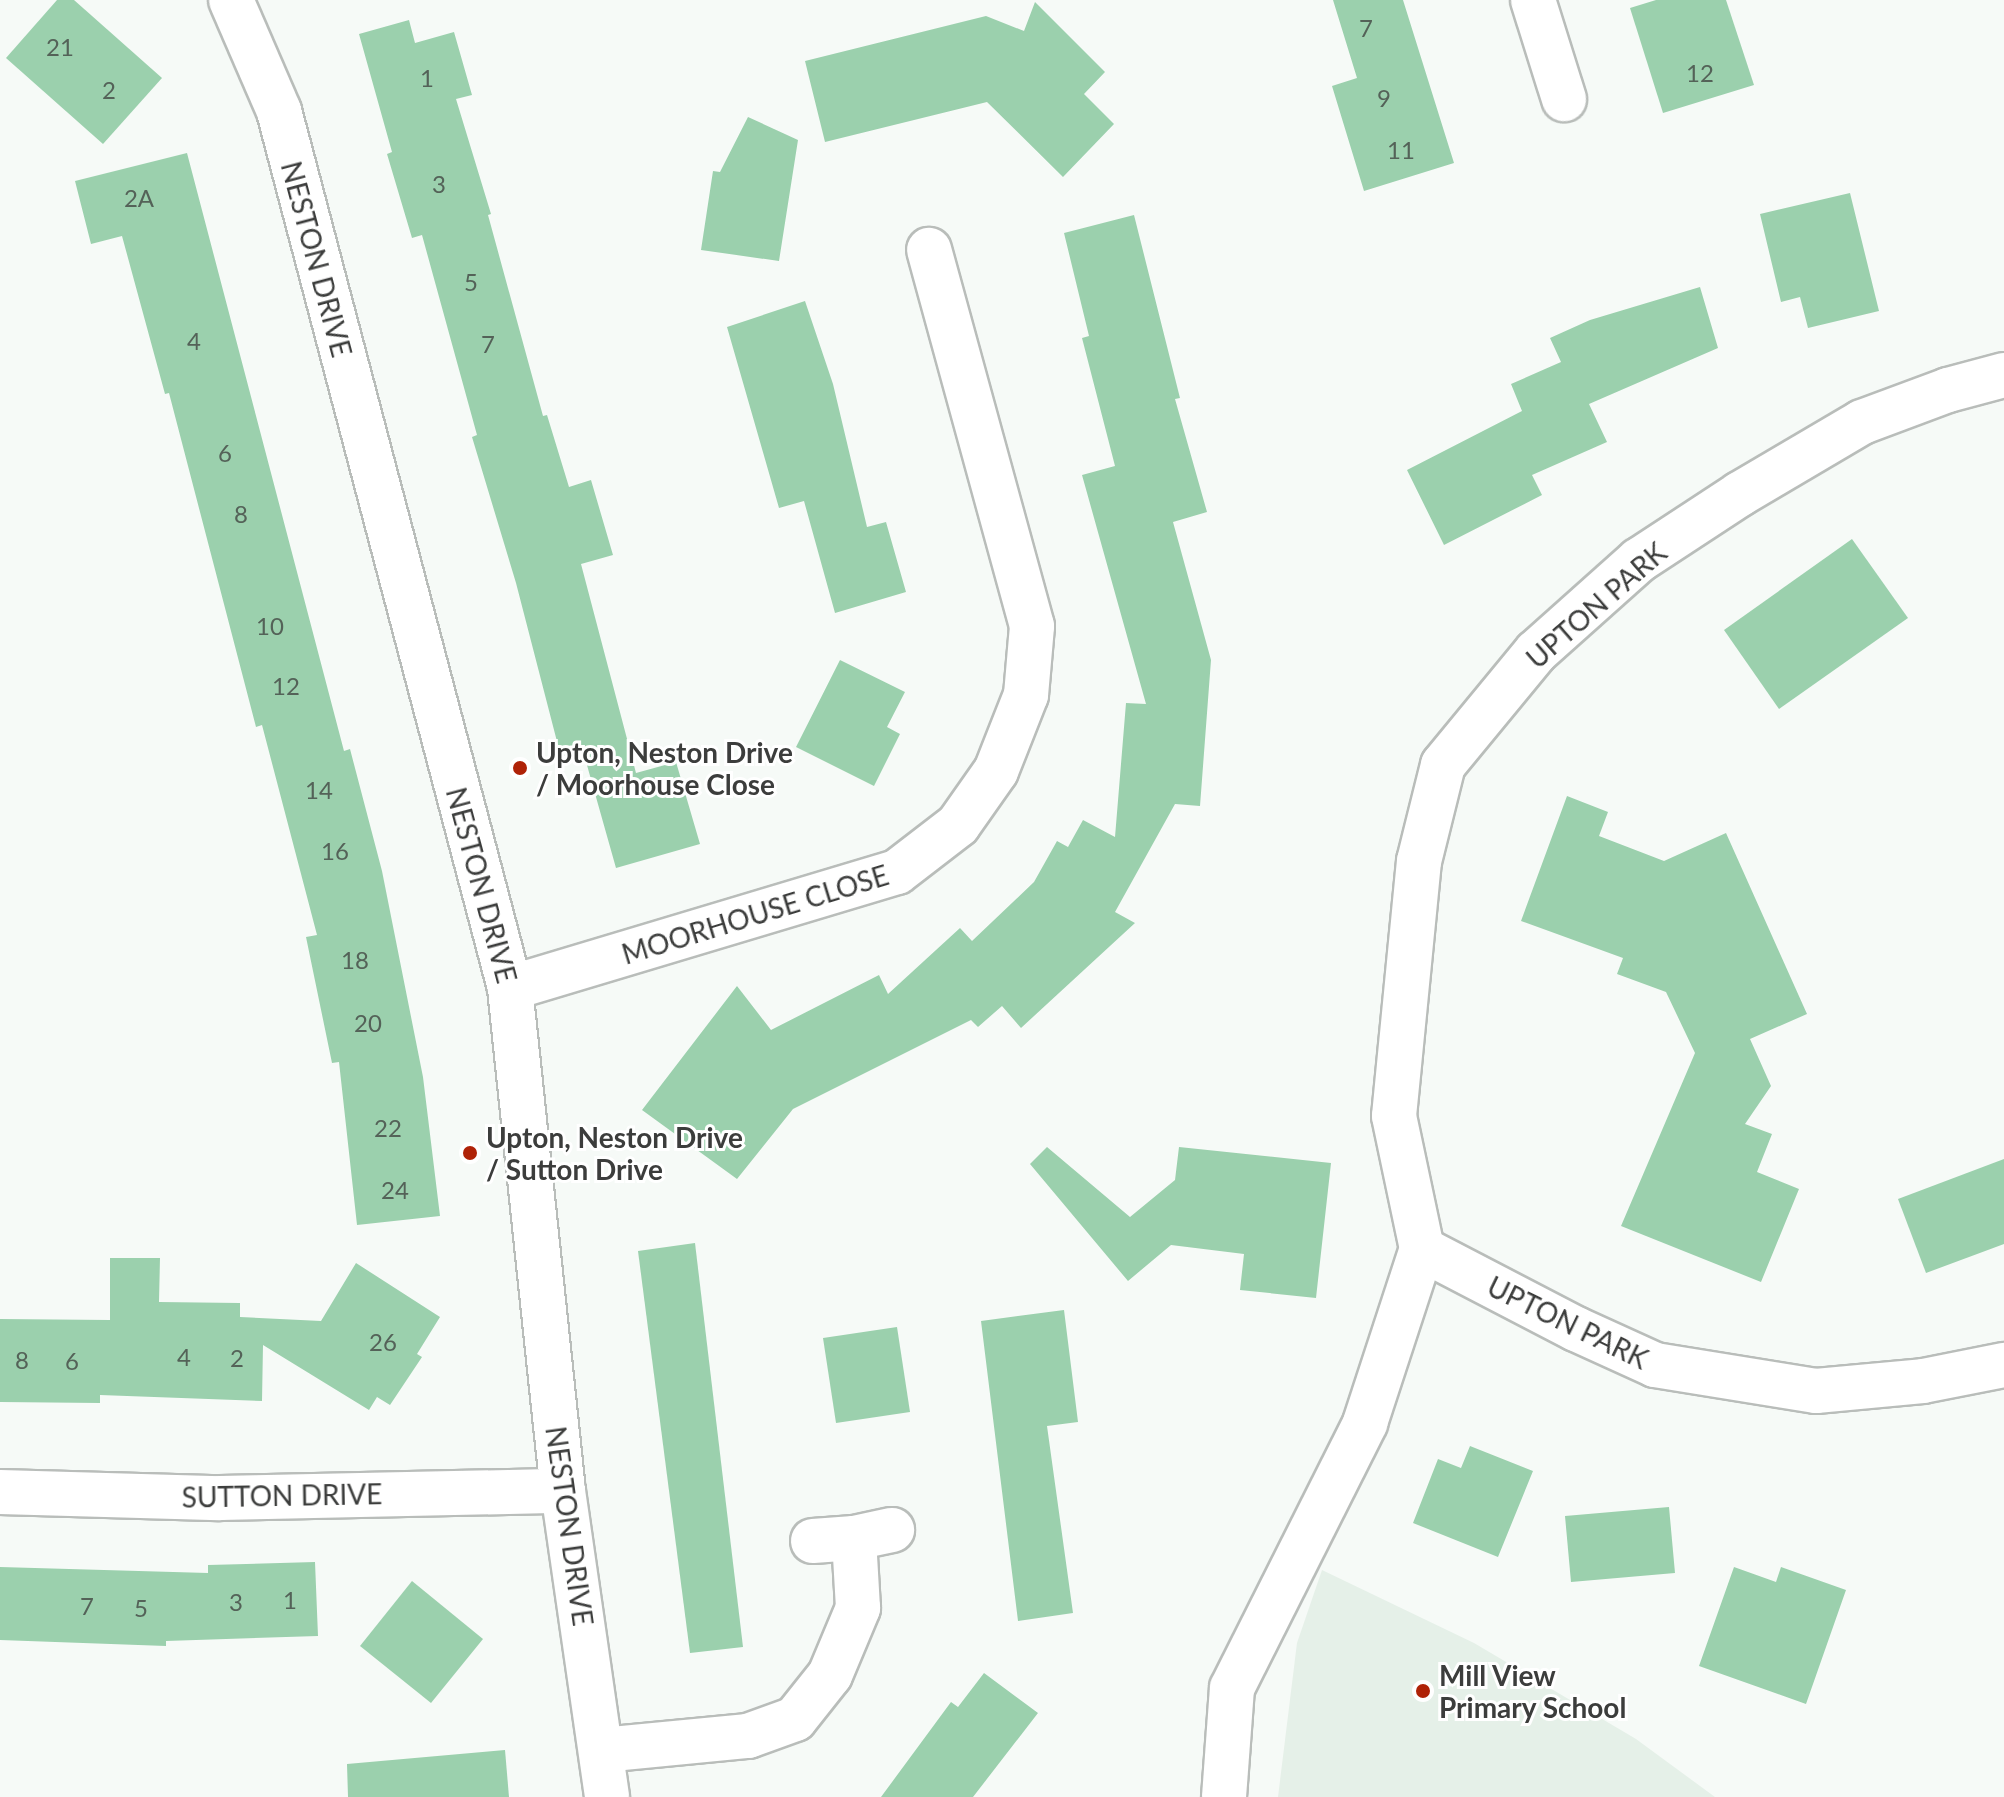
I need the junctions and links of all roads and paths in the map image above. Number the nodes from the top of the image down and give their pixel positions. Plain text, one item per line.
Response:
1 (231, 0) edge
2 (1533, 0) edge
3 (1564, 99) dead end
4 (929, 250) dead end
5 (2004, 375) edge
6 (510, 988) junction
7 (1422, 1249) junction
8 (2004, 1365) edge
9 (563, 1491) junction
10 (0, 1492) edge
11 (853, 1536) dead end
12 (602, 1750) junction
13 (607, 1797) edge
14 (1224, 1797) edge

1 - 6 street, NESTON DRIVE
2 - 3 street
4 - 6 street, MOORHOUSE CLOSE
5 - 7 street, UPTON PARK
6 - 9 street, NESTON DRIVE
7 - 8 street, UPTON PARK
7 - 14 street
9 - 10 street, SUTTON DRIVE
9 - 12 street, NESTON DRIVE
11 - 12 street
12 - 13 street, NESTON DRIVE

